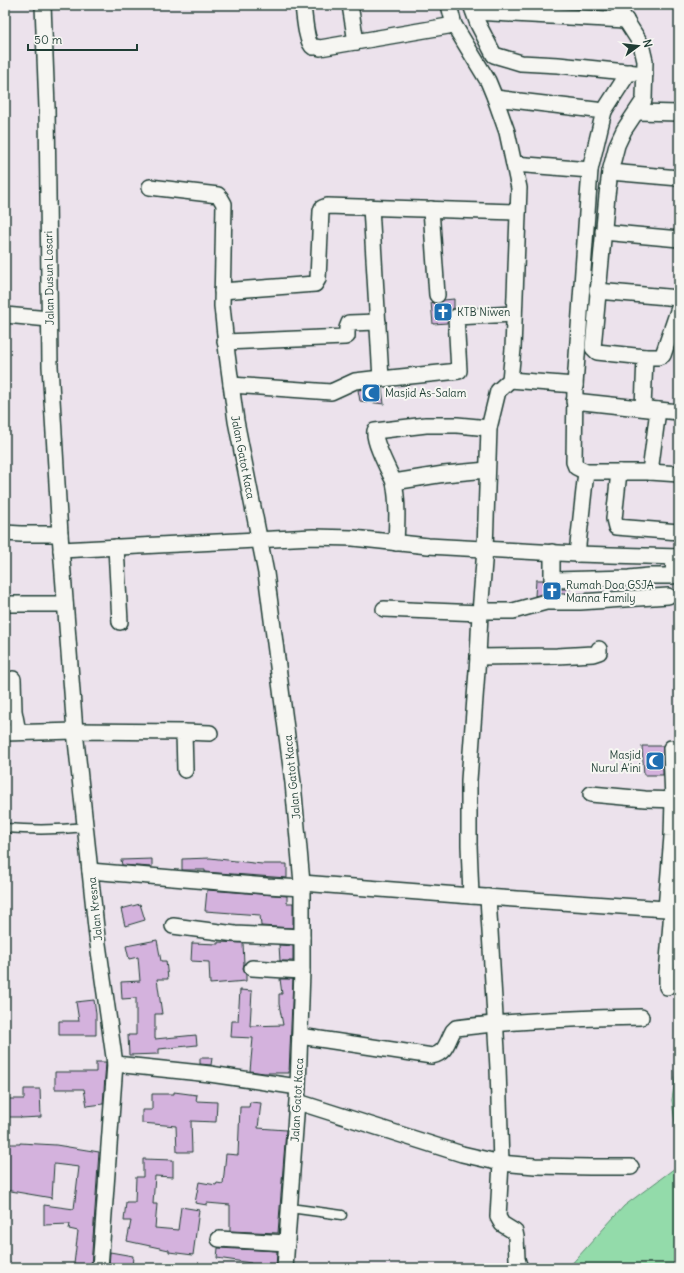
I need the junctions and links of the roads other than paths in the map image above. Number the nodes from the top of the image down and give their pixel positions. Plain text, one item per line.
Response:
1 (43, 5) edge
2 (303, 5) edge
3 (350, 5) edge
4 (449, 5) edge
5 (616, 5) edge
6 (472, 9) edge
7 (626, 20) junction
8 (454, 25) junction
9 (356, 42) junction
10 (629, 72) junction
11 (645, 74) junction
12 (495, 98) junction
13 (604, 110) junction
14 (637, 112) junction
15 (679, 113) edge
16 (514, 164) junction
17 (590, 170) junction
18 (610, 172) junction
19 (679, 178) edge
20 (150, 187) dead end
21 (371, 207) junction
22 (431, 209) junction
23 (518, 212) junction
24 (603, 232) junction
25 (679, 239) edge
26 (222, 291) junction
27 (597, 291) junction
28 (437, 295) dead end
29 (679, 298) edge
30 (679, 308) edge
31 (514, 314) junction
32 (5, 315) edge
33 (49, 319) junction
34 (378, 322) junction
35 (225, 342) junction
36 (645, 357) junction
37 (381, 378) junction
38 (510, 380) junction
39 (231, 385) junction
40 (575, 385) junction
41 (574, 401) junction
42 (643, 408) junction
43 (658, 410) junction
44 (679, 412) edge
45 (489, 428) junction
46 (487, 470) junction
47 (586, 472) junction
48 (619, 472) junction
49 (650, 472) junction
50 (679, 474) edge
51 (394, 482) junction
52 (679, 532) edge
53 (5, 533) edge
54 (60, 534) junction
55 (259, 540) junction
56 (396, 543) junction
57 (116, 548) junction
58 (484, 549) junction
59 (61, 550) junction
60 (552, 552) junction
61 (577, 554) junction
62 (676, 557) edge
63 (668, 596) dead end
64 (5, 604) edge
65 (65, 604) junction
66 (384, 609) dead end
67 (480, 612) junction
68 (120, 622) dead end
69 (599, 648) dead end
70 (478, 657) junction
71 (13, 679) dead end
72 (75, 731) junction
73 (11, 732) edge
74 (184, 732) junction
75 (210, 733) dead end
76 (671, 748) dead end
77 (185, 770) dead end
78 (591, 794) dead end
79 (676, 800) edge
80 (86, 827) junction
81 (5, 828) edge
82 (90, 871) junction
83 (302, 886) junction
84 (471, 896) junction
85 (488, 897) junction
86 (672, 910) edge
87 (173, 926) dead end
88 (302, 937) junction
89 (252, 968) dead end
90 (302, 971) junction
91 (667, 987) dead end
92 (641, 1017) dead end
93 (495, 1023) junction
94 (300, 1036) junction
95 (115, 1064) junction
96 (298, 1095) junction
97 (501, 1163) junction
98 (631, 1167) dead end
99 (290, 1208) junction
100 (342, 1215) dead end
101 (219, 1239) dead end
102 (287, 1243) junction
103 (100, 1268) edge
104 (285, 1268) edge
105 (520, 1268) edge

1 - 33 street, Jalan Dusun Losari
2 - 9 street
3 - 9 street
4 - 8 street
5 - 7 street
6 - 7 street
6 - 10 street
7 - 11 street
8 - 9 street
8 - 12 street
10 - 11 street
10 - 13 street
11 - 14 street
12 - 13 street
12 - 16 street
13 - 17 street
14 - 15 street
14 - 18 street
16 - 17 street
16 - 23 street
17 - 40 street
18 - 19 street
18 - 24 street
20 - 26 street, Jalan Gatot Kaca
21 - 22 street
21 - 26 street
21 - 34 street
22 - 23 street
22 - 28 street
23 - 31 street
24 - 25 street
24 - 27 street
26 - 35 street, Jalan Gatot Kaca
27 - 29 street
27 - 36 street
30 - 36 street
31 - 37 street
31 - 38 street
32 - 33 street
33 - 54 street, Jalan Dusun Losari
34 - 35 street
34 - 37 street
35 - 39 street, Jalan Gatot Kaca
36 - 42 street
37 - 39 street
38 - 40 street
38 - 45 street
39 - 55 street, Jalan Gatot Kaca
40 - 41 street
41 - 42 street
41 - 47 street
42 - 43 street
43 - 44 street
43 - 49 street
45 - 46 street
45 - 51 street
46 - 51 street
46 - 58 street
47 - 48 street
47 - 61 street
48 - 49 street
48 - 52 street
49 - 50 street
51 - 56 street
53 - 54 street
54 - 59 street, Jalan Dusun Losari
55 - 56 street
55 - 57 street
55 - 83 street, Jalan Gatot Kaca
56 - 58 street
57 - 59 street
57 - 68 street
58 - 60 street
58 - 67 street
59 - 65 street, Jalan Kresna
60 - 61 street
60 - 62 street
61 - 62 street
63 - 67 street
64 - 65 street
65 - 72 street, Jalan Kresna
66 - 67 street
67 - 70 street
69 - 70 street
70 - 84 street
71 - 73 street
72 - 73 street
72 - 74 street
72 - 80 street, Jalan Kresna
74 - 75 street
74 - 77 street
76 - 79 street
78 - 79 street
79 - 86 street
80 - 81 lane
80 - 82 street, Jalan Kresna
82 - 83 street
82 - 95 street, Jalan Kresna
83 - 84 street
83 - 88 street, Jalan Gatot Kaca
84 - 85 street
85 - 86 street
85 - 93 street
86 - 91 street
87 - 88 street
88 - 90 street, Jalan Gatot Kaca
89 - 90 street
90 - 94 street, Jalan Gatot Kaca
92 - 93 street
93 - 94 street
93 - 97 street
94 - 96 street, Jalan Gatot Kaca
95 - 96 street
95 - 103 street, Jalan Kresna
96 - 97 street
96 - 99 street, Jalan Gatot Kaca
97 - 98 street
97 - 105 street
99 - 100 lane
99 - 102 street, Jalan Gatot Kaca
101 - 102 street
102 - 104 street, Jalan Gatot Kaca

